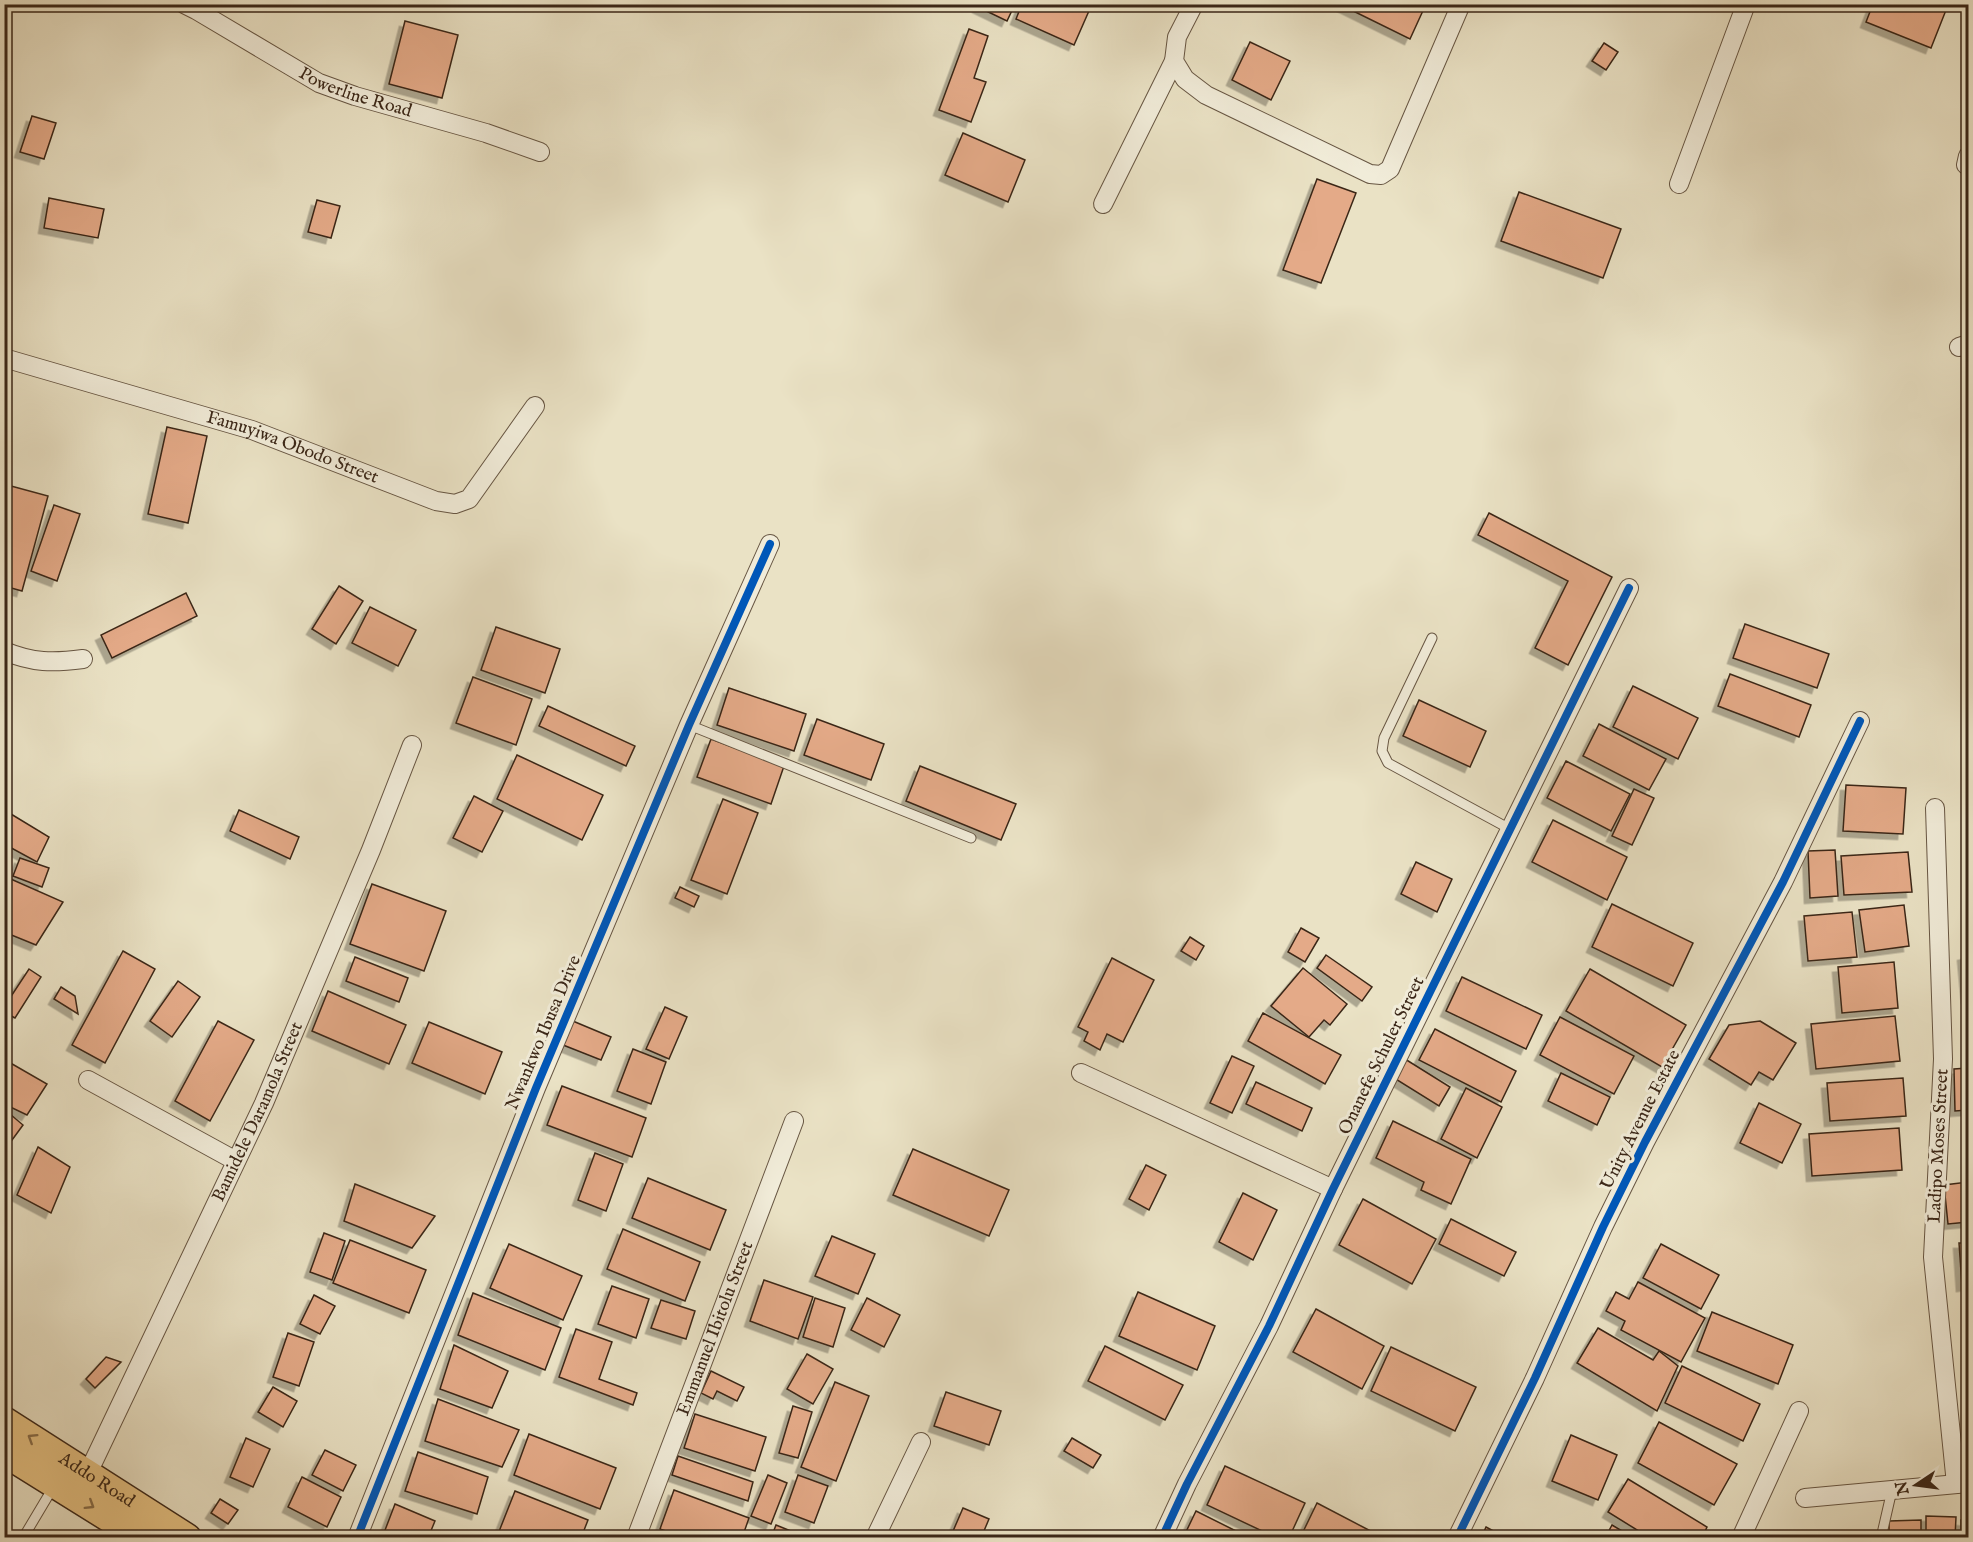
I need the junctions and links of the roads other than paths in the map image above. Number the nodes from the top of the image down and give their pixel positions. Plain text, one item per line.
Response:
1 (184, 4) edge
2 (1194, 4) edge
3 (1461, 4) edge
4 (1746, 4) edge
5 (1174, 61) junction
6 (540, 152) dead end
7 (1679, 184) dead end
8 (1103, 204) dead end
9 (4, 358) edge
10 (535, 406) dead end
11 (770, 544) dead end
12 (1629, 588) dead end
13 (1432, 638) dead end
14 (4, 651) edge
15 (83, 659) dead end
16 (1860, 721) dead end
17 (689, 725) junction
18 (412, 745) dead end
19 (1935, 808) dead end
20 (1510, 829) junction
21 (971, 838) dead end
22 (1081, 1074) dead end
23 (88, 1080) dead end
24 (794, 1121) dead end
25 (236, 1161) junction
26 (1333, 1189) junction
27 (1799, 1411) dead end
28 (4, 1421) edge
29 (921, 1442) dead end
30 (4, 1452) edge
31 (88, 1473) junction
32 (1962, 1483) edge
33 (56, 1484) junction
34 (1892, 1490) junction
35 (1805, 1498) dead end
36 (23, 1538) edge
37 (142, 1538) edge
38 (187, 1538) edge
39 (357, 1538) edge
40 (636, 1538) edge
41 (875, 1538) edge
42 (1162, 1538) edge
43 (1457, 1538) edge
44 (1741, 1538) edge
45 (1881, 1538) edge

1 - 6 street, Powerline Road
2 - 5 street
3 - 5 street
4 - 7 street
5 - 8 street
9 - 10 street, Famuyiwa Obodo Street
11 - 17 street, Nwankwo Ibusa Drive
12 - 20 street, Onanefe Schuler Street
13 - 20 lane
14 - 15 street
16 - 43 street, Unity Avenue Estate
17 - 21 lane
17 - 39 street, Nwankwo Ibusa Drive
18 - 25 street, Bamidele Daramola Street
19 - 32 street, Ladipo Moses Street
20 - 26 street, Onanefe Schuler Street
22 - 26 street
23 - 25 street
24 - 40 street, Emmanuel Ibitolu Street
25 - 31 street, Bamidele Daramola Street
26 - 42 street, Onanefe Schuler Street
27 - 44 street
31 -> 28 main road, Addo Road
29 - 41 street
30 - 33 main road, Addo Road
31 - 38 main road, Addo Road
32 - 34 street
33 - 36 lane
33 -> 37 main road, Addo Road
34 - 35 street
34 - 45 lane

